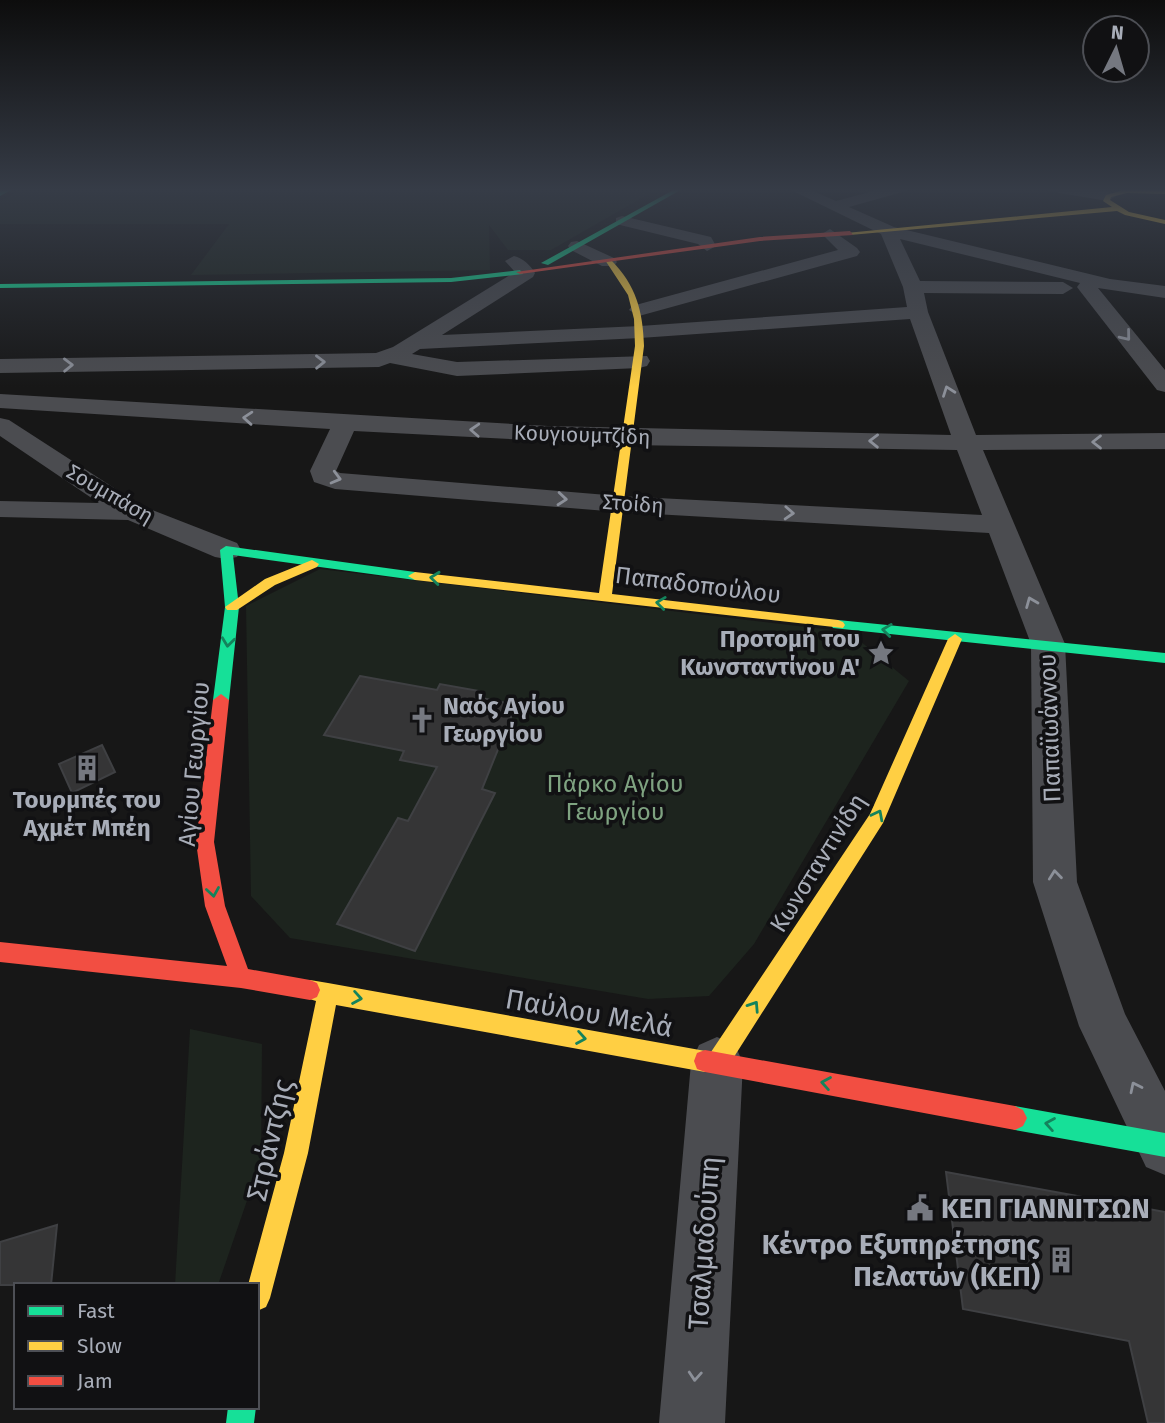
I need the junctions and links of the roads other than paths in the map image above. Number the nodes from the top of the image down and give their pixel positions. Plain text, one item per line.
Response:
1 (554, 254) edge
2 (593, 254) edge
3 (661, 254) edge
4 (842, 254) edge
5 (897, 254) edge
6 (984, 254) edge
7 (647, 257) junction
8 (608, 262) junction
9 (520, 267) junction
10 (564, 268) junction
11 (1110, 285) junction
12 (0, 286) edge
13 (629, 286) junction
14 (1087, 287) junction
15 (1165, 292) edge
16 (916, 300) junction
17 (639, 310) junction
18 (640, 332) junction
19 (416, 343) junction
20 (391, 357) junction
21 (639, 361) junction
22 (0, 366) edge
23 (1165, 385) edge
24 (0, 401) edge
25 (28, 403) junction
26 (345, 424) junction
27 (4, 429) edge
28 (626, 437) junction
29 (1165, 441) edge
30 (967, 443) junction
31 (619, 504) junction
32 (0, 509) edge
33 (132, 512) junction
34 (1000, 525) junction
35 (226, 550) junction
36 (312, 564) junction
37 (605, 597) junction
38 (232, 607) junction
39 (955, 639) junction
40 (1048, 645) junction
41 (1165, 658) edge
42 (0, 952) edge
43 (241, 978) junction
44 (328, 993) junction
45 (717, 1063) junction
46 (1165, 1146) edge
47 (259, 1291) edge
48 (692, 1423) edge

1 - 9 street
2 - 8 street
3 - 7 street
4 - 17 street
5 - 16 street, Παπαϊωάννου
6 - 11 street
7 - 8 street
7 - 13 street
8 - 10 street
8 - 13 street
9 - 10 street
9 - 12 street
9 - 19 street
10 - 13 street
11 - 14 street
11 - 15 street
13 - 17 street
14 - 16 street
14 -> 23 street
16 - 18 street
30 -> 16 street, Παπαϊωάννου
17 - 18 street
18 - 19 street
18 - 21 street
19 - 20 street
20 - 21 street
22 -> 20 street
21 - 28 street
24 - 25 street, Κουγιουμτζίδη
26 -> 25 street, Κουγιουμτζίδη
25 - 27 street
28 -> 26 street, Κουγιουμτζίδη
26 -> 31 street, Στοίδη
27 - 33 street, Σουμπάση
30 -> 28 street, Κουγιουμτζίδη
28 - 31 street
29 -> 30 street, Κουγιουμτζίδη
30 - 34 street, Παπαϊωάννου
31 -> 34 street, Στοίδη
31 - 37 street
32 - 33 street
33 - 35 street, Σουμπάση
40 -> 34 street, Παπαϊωάννου
35 - 36 street, Παπαδοπούλου
35 - 38 street, Αγίου Γεωργίου
37 -> 36 street, Παπαδοπούλου
36 - 38 street
39 -> 37 street, Παπαδοπούλου
38 -> 43 street, Αγίου Γεωργίου
39 - 40 street, Παπαδοπούλου
45 -> 39 street, Κωνσταντινίδη
40 - 41 street, Παπαδοπούλου
46 -> 40 street, Παπαϊωάννου
42 - 43 street, Παύλου Μελά
43 - 44 street, Παύλου Μελά
44 -> 45 street, Παύλου Μελά
44 - 47 street, Στράντζης
46 -> 45 street, Παύλου Μελά
45 -> 48 street, Τσαλμαδούπη

